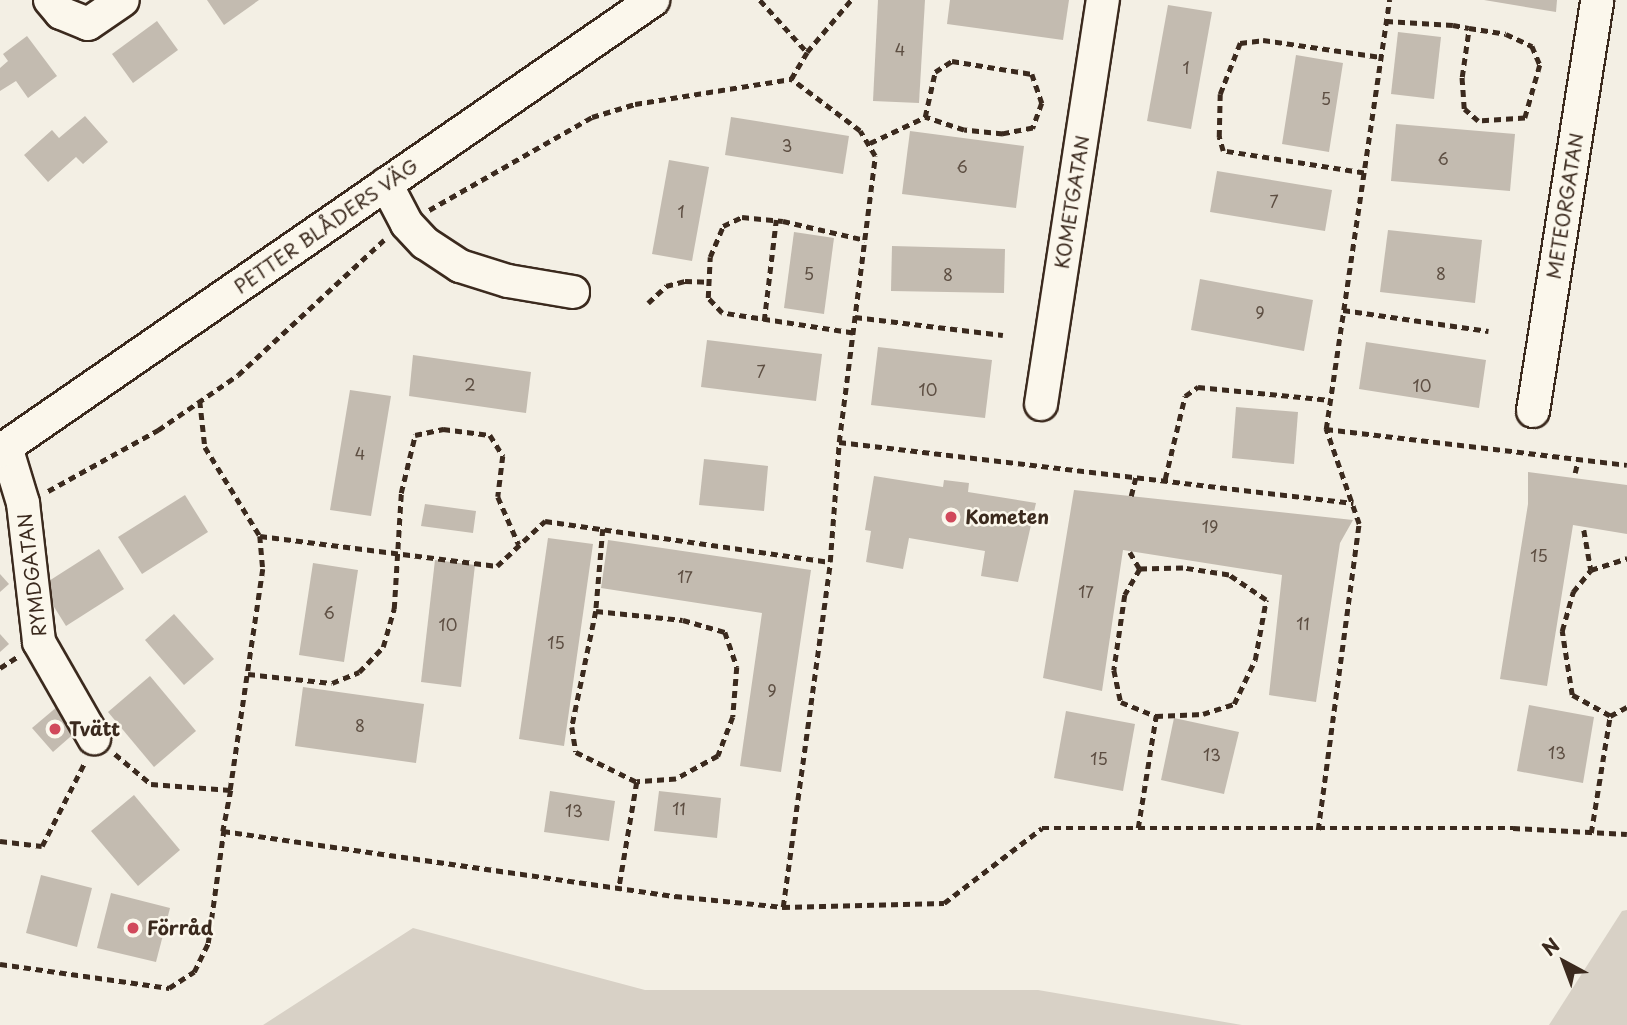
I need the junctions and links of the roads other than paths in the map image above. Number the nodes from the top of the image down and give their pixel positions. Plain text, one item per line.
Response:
1 (50, 0) edge
2 (123, 0) edge
3 (653, 0) edge
4 (1103, 0) edge
5 (1597, 0) edge
6 (386, 184) junction
7 (573, 292) dead end
8 (1041, 404) dead end
9 (1533, 411) dead end
10 (3, 449) edge
11 (94, 738) road end

1 - 2 street
3 - 6 street, PETTER BLÅDERS VÄG
4 - 8 street, KOMETGATAN
5 - 9 street, METEORGATAN
6 - 7 street
6 - 10 street, PETTER BLÅDERS VÄG
10 - 11 street, RYMDGATAN

